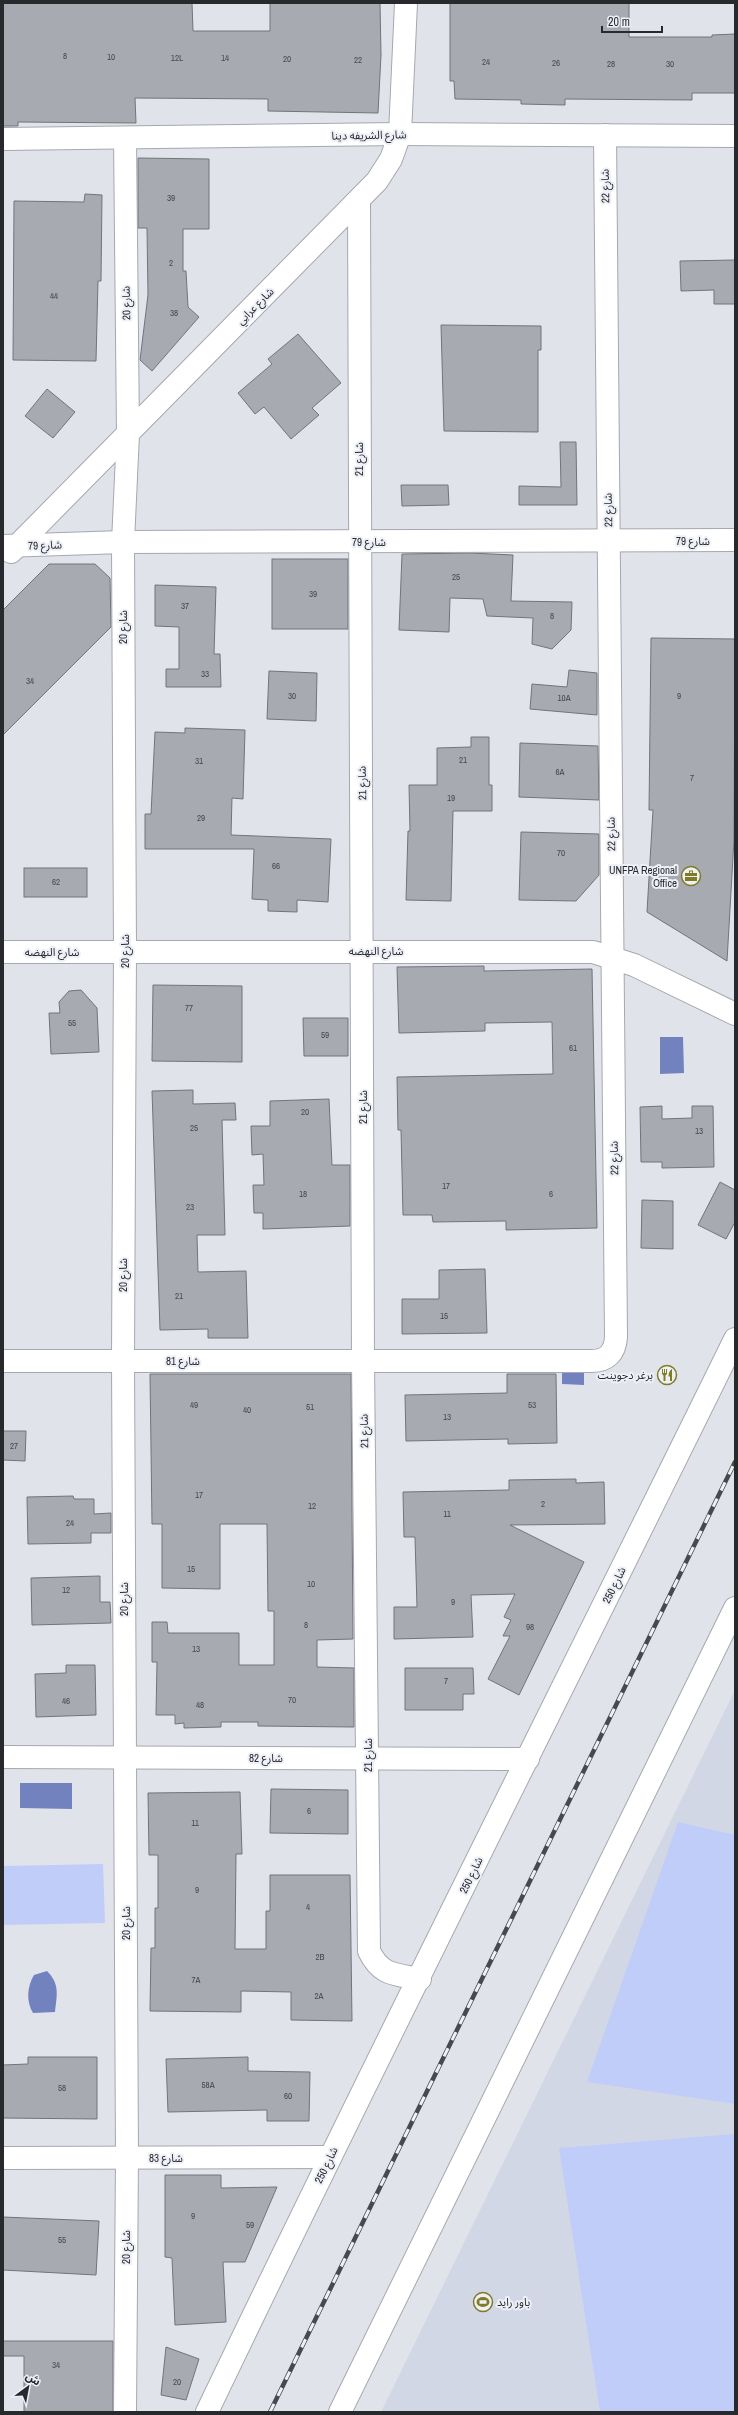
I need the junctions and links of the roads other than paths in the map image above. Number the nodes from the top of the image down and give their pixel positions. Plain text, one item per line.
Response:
1 (406, 3) edge
2 (400, 134) junction
3 (605, 135) junction
4 (735, 136) edge
5 (125, 138) junction
6 (3, 139) edge
7 (359, 201) junction
8 (128, 434) junction
9 (735, 540) edge
10 (609, 541) junction
11 (123, 542) junction
12 (360, 542) junction
13 (8, 551) edge
14 (364, 951) junction
15 (3, 952) edge
16 (125, 952) junction
17 (612, 957) junction
18 (735, 1014) edge
19 (735, 1339) edge
20 (3, 1361) edge
21 (123, 1361) junction
22 (364, 1361) junction
23 (735, 1608) edge
24 (3, 1757) edge
25 (125, 1758) junction
26 (368, 1759) junction
27 (528, 1760) junction
28 (420, 1979) junction
29 (329, 2157) junction
30 (3, 2158) edge
31 (127, 2158) junction
32 (125, 2412) edge
33 (207, 2412) edge
34 (340, 2412) edge

1 - 2 street, شارع عرابي
2 - 3 street, شارع الشريفه دينا
2 - 5 street, شارع الشريفه دينا
2 - 7 street, شارع عرابي
3 - 4 street, شارع الشريفه دينا
3 - 10 street, شارع 22
5 - 6 street, شارع الشريفه دينا
5 - 8 street, شارع 20
7 - 8 street, شارع عرابي
7 - 12 street, شارع 21
8 - 11 street, شارع 20
8 - 13 street, شارع عرابي
9 - 10 street, شارع 79
10 - 12 street, شارع 79
10 - 17 street, شارع 22
11 - 12 street, شارع 79
11 - 13 street, شارع 79
11 - 16 street, شارع 20
12 - 14 street, شارع 21
14 - 16 street, شارع النهضه
14 - 17 street, شارع النهضه
14 - 22 street, شارع 21
15 - 16 street, شارع النهضه
16 - 21 street, شارع 20
17 - 18 street, شارع النهضه
17 - 22 street, شارع 22
19 - 27 street, شارع 250
20 - 21 street, شارع 81
21 - 22 street, شارع 81
21 - 25 street, شارع 20
22 - 26 street, شارع 21
23 - 34 street
24 - 25 street, شارع 82
25 - 26 street, شارع 82
25 - 31 street, شارع 20
26 - 27 street, شارع 82
26 - 28 street, شارع 21
27 - 28 street, شارع 250
28 - 29 street, شارع 250
29 - 31 street, شارع 83
29 - 33 street, شارع 250
30 - 31 street, شارع 83
31 - 32 street, شارع 20

